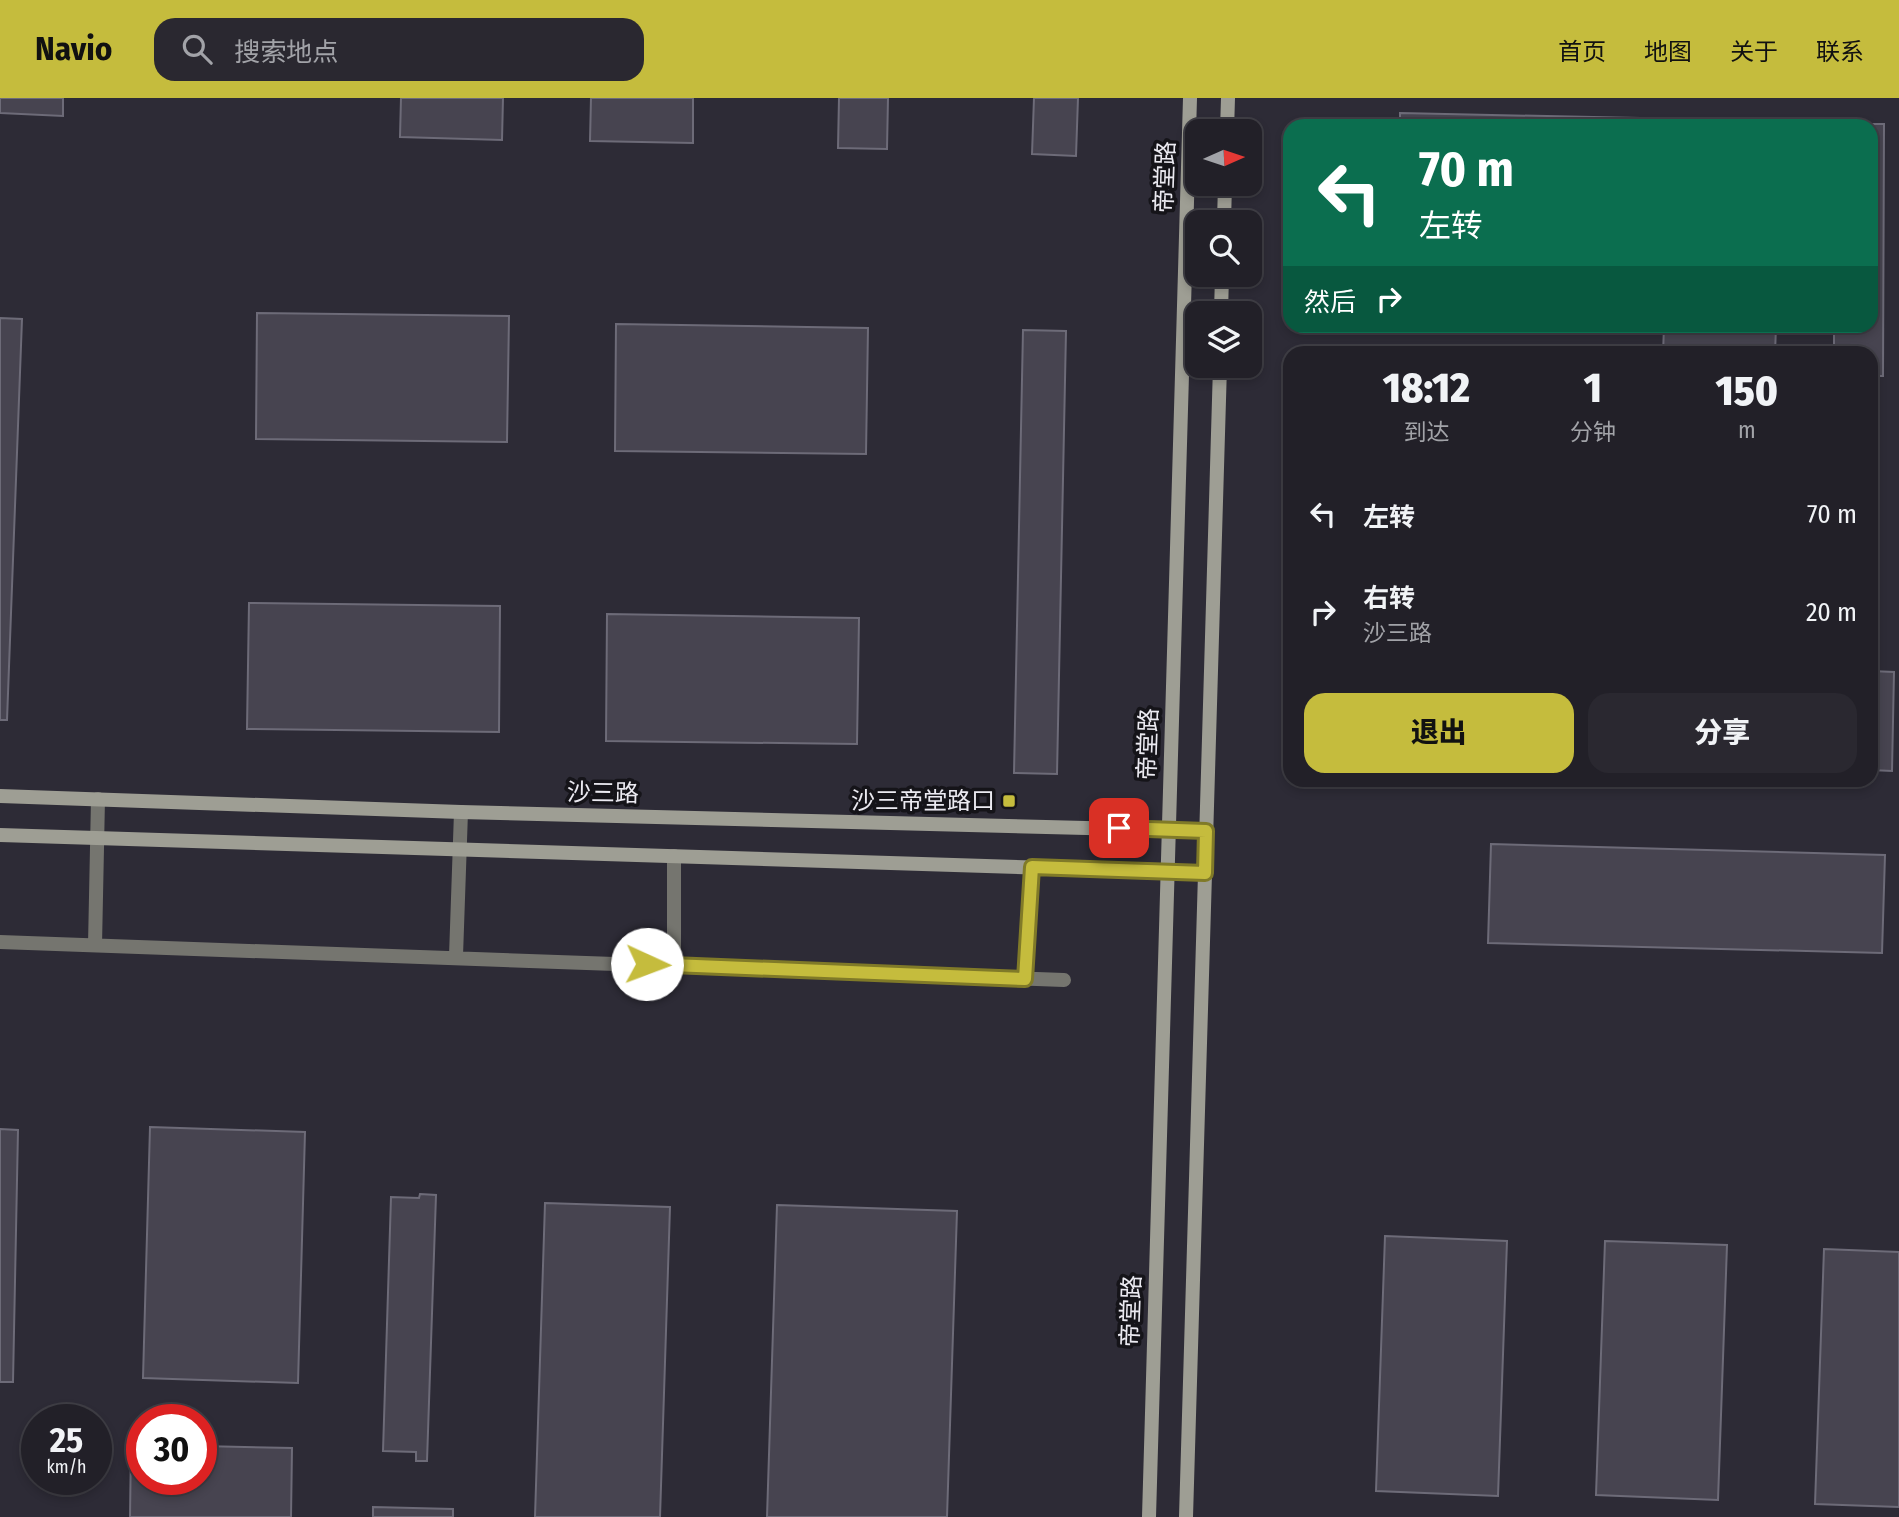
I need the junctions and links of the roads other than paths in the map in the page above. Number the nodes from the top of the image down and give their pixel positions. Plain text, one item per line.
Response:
1 (1190, 98) edge
2 (1228, 98) edge
3 (1227, 119) edge
4 (1220, 378) edge
5 (0, 796) edge
6 (98, 799) junction
7 (461, 812) junction
8 (1168, 830) junction
9 (1206, 831) junction
10 (0, 835) edge
11 (97, 838) junction
12 (459, 849) junction
13 (674, 856) junction
14 (1032, 867) junction
15 (1167, 872) junction
16 (1205, 873) junction
17 (0, 942) edge
18 (95, 945) junction
19 (456, 957) junction
20 (674, 965) junction
21 (1025, 979) junction
22 (1064, 980) dead end
23 (1149, 1517) edge
24 (1186, 1517) edge

1 - 8 street, 帝堂路
2 - 3 street
4 - 9 street
5 - 6 street, 沙三路
6 - 7 street, 沙三路
6 - 11 street
7 - 8 street, 沙三路
7 - 12 street
8 - 9 street, 沙三路
8 - 15 street, 帝堂路
9 - 16 street
10 - 11 street
11 - 12 street
11 - 18 street
12 - 13 street
12 - 19 street
13 - 14 street
13 - 20 street
14 - 15 street
14 - 21 street
15 - 16 street
15 - 23 street, 帝堂路
16 - 24 street
17 - 18 street
18 - 19 street
19 - 20 street
20 - 21 street
21 - 22 street

